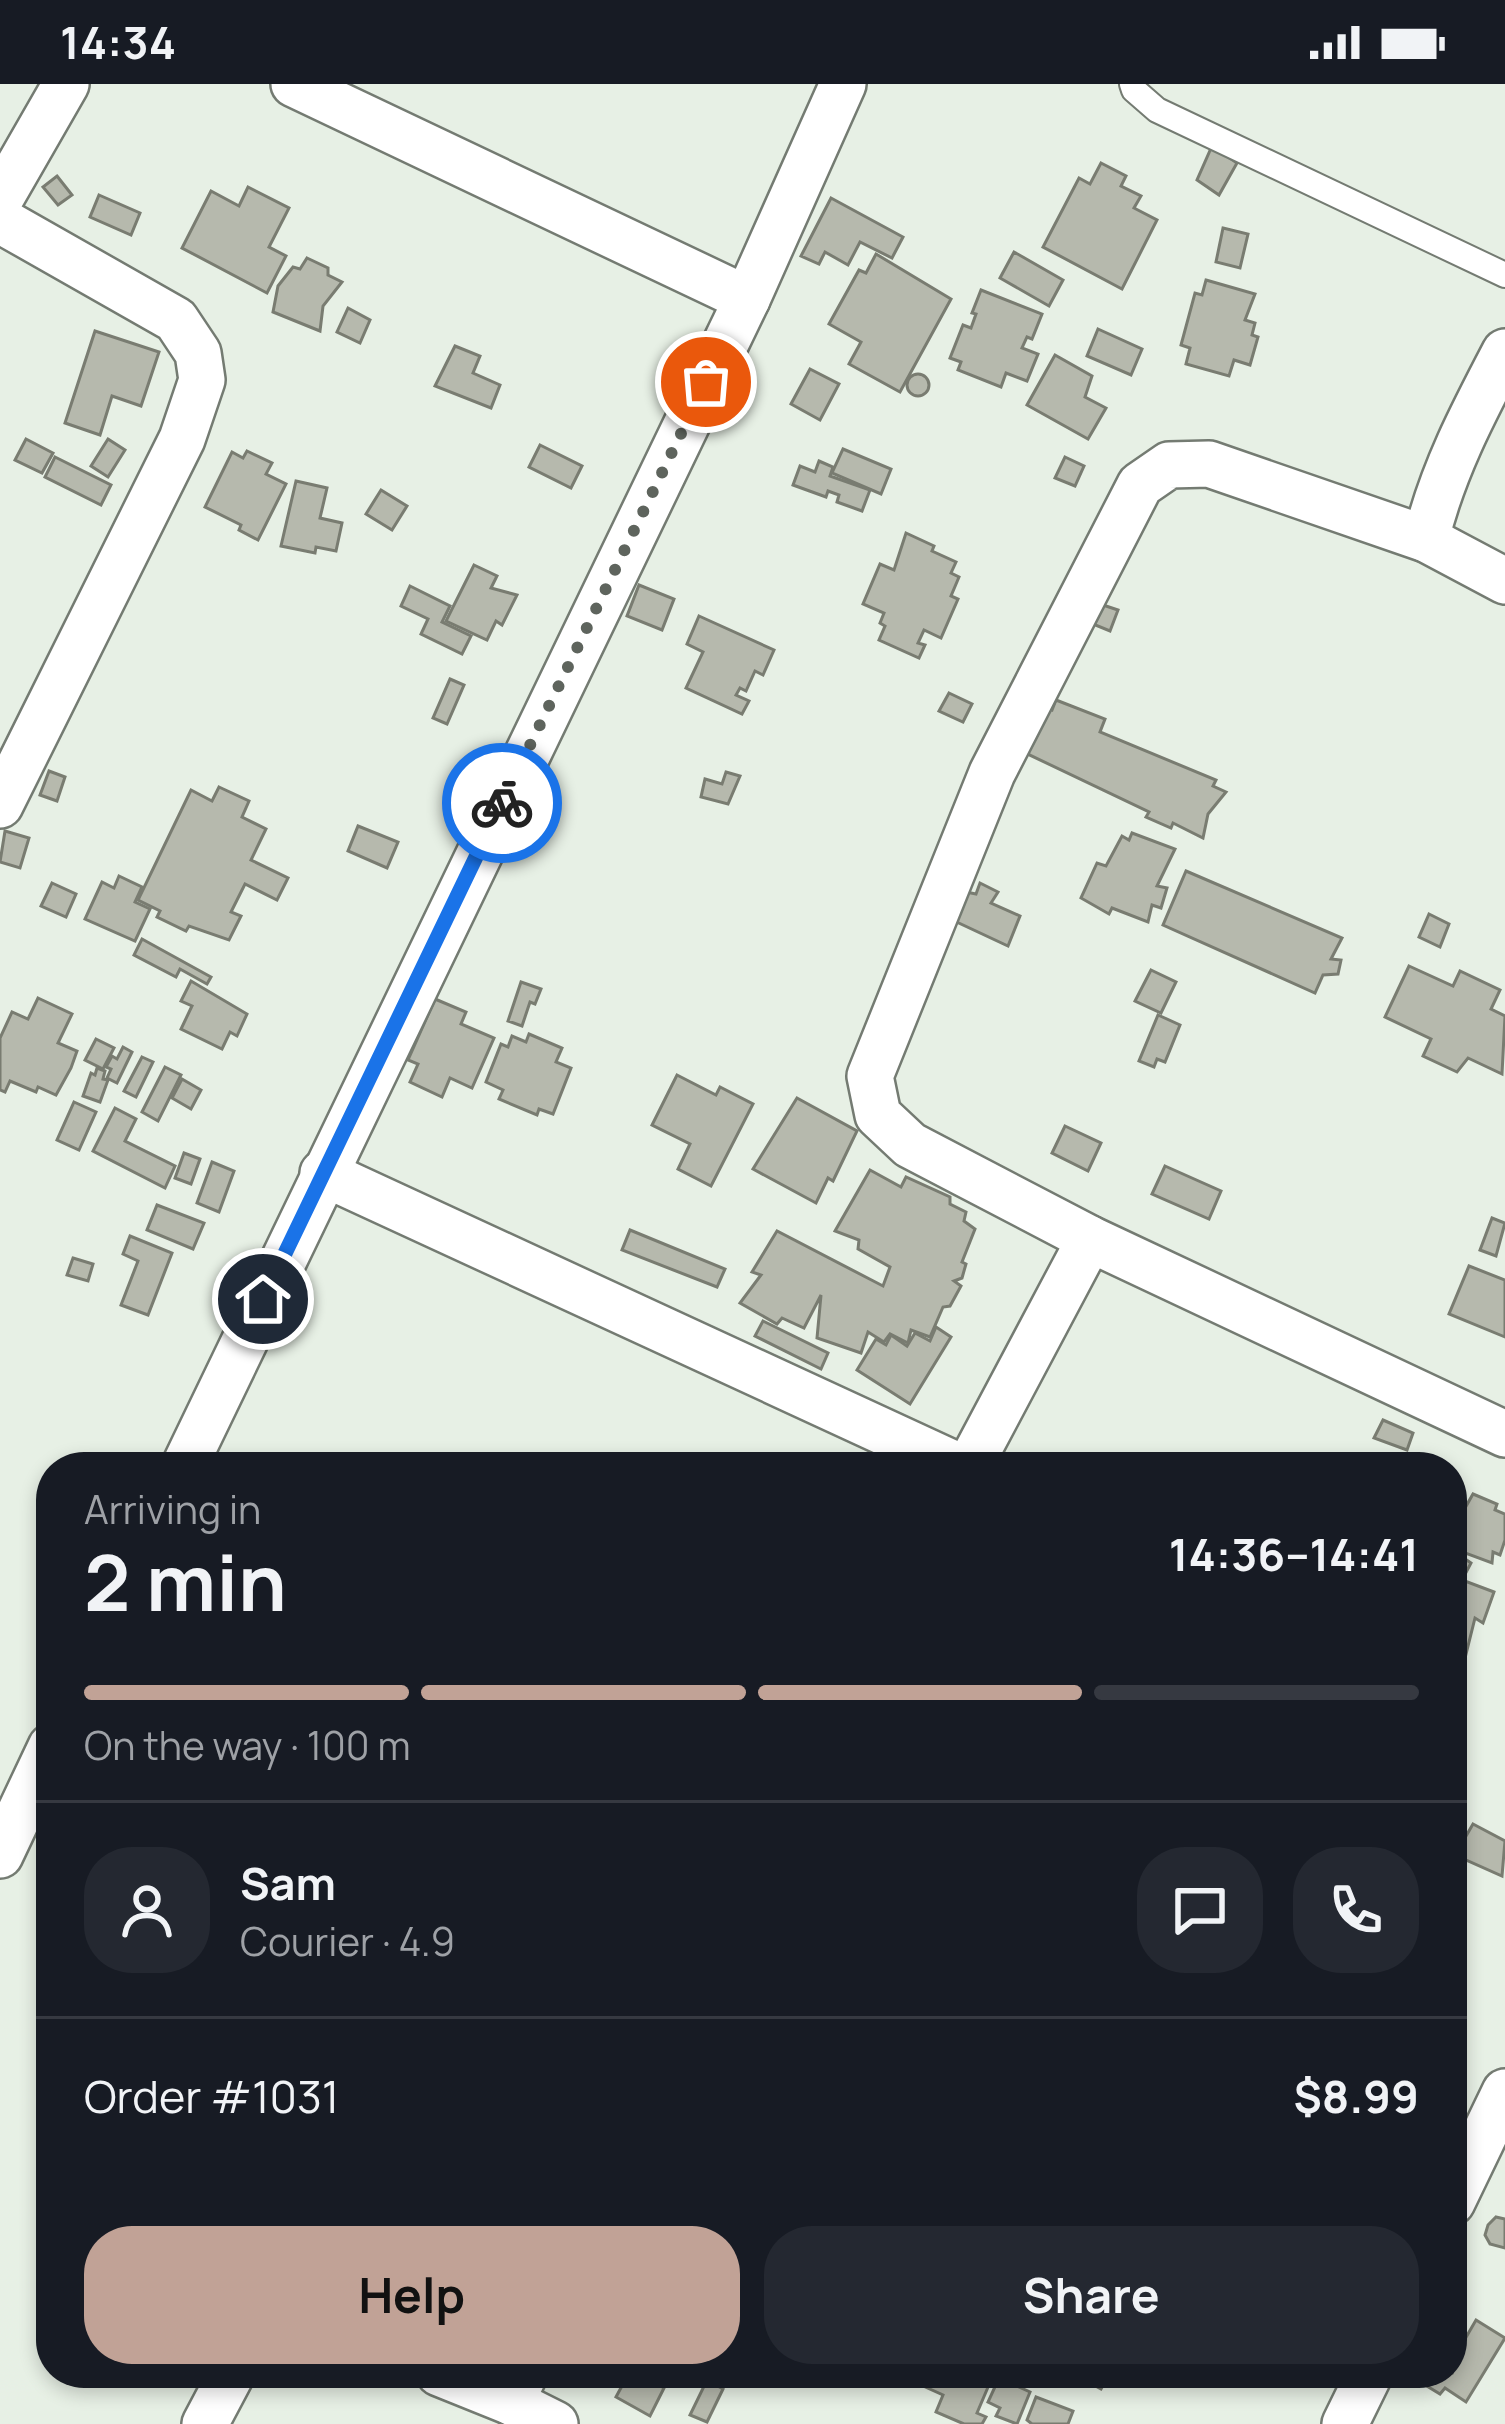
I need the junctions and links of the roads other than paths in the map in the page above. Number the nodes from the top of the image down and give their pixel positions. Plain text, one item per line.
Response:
1 (66, 84) edge
2 (294, 84) edge
3 (843, 84) edge
4 (1132, 84) edge
5 (0, 199) edge
6 (0, 220) edge
7 (1505, 275) edge
8 (747, 299) junction
9 (1505, 352) edge
10 (1426, 539) junction
11 (1505, 581) edge
12 (0, 805) edge
13 (323, 1173) junction
14 (1090, 1239) junction
15 (1505, 1434) edge
16 (191, 1452) edge
17 (932, 1452) edge
18 (973, 1452) edge
19 (36, 1777) edge
20 (2, 1846) edge
21 (1505, 2092) edge
22 (1467, 2171) edge
23 (224, 2388) edge
24 (519, 2388) edge
25 (1363, 2388) edge
26 (205, 2424) edge
27 (555, 2424) edge
28 (1345, 2424) edge

1 - 5 street
2 - 8 street
3 - 8 street
4 - 7 lane
6 - 12 street
8 - 13 street
9 - 10 street
10 - 11 street
10 - 14 street
13 - 16 street
13 - 17 street
14 - 15 street
14 - 18 street
19 - 20 street
21 - 22 street
23 - 26 street
24 - 27 street
25 - 28 street

